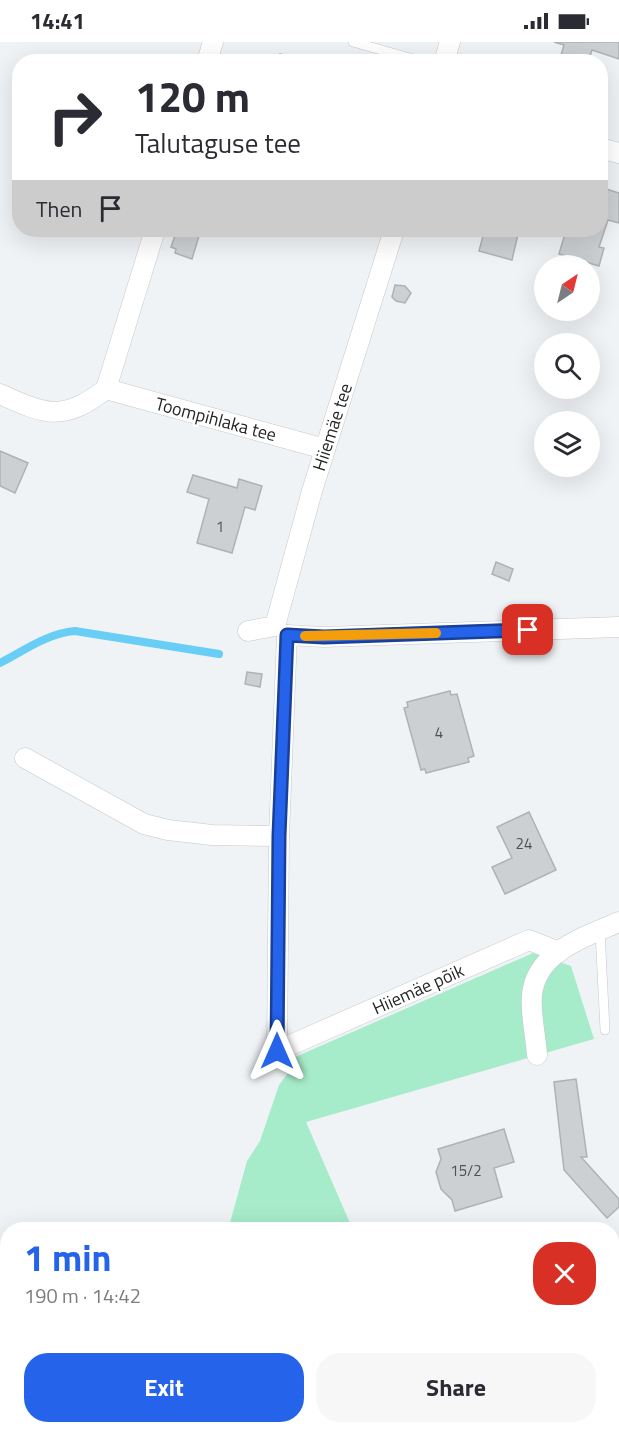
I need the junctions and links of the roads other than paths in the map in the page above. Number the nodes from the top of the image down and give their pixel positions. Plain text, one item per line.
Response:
1 (353, 42) edge
2 (396, 54) edge
3 (154, 237) edge
4 (392, 237) edge
5 (106, 389) junction
6 (0, 394) edge
7 (325, 449) junction
8 (619, 627) edge
9 (281, 630) junction
10 (248, 632) dead end
11 (26, 758) dead end
12 (279, 836) junction
13 (619, 922) edge
14 (600, 931) junction
15 (559, 952) junction
16 (605, 1030) dead end
17 (277, 1051) joint
18 (537, 1055) dead end

1 - 2 lane
3 - 5 street
4 - 7 street, Hiiemäe tee
5 - 6 street
5 - 7 street, Toompihlaka tee
7 - 9 street, Hiiemäe tee
8 - 9 street
9 - 10 street
9 - 12 street, Hiiemäe tee
11 - 12 street
12 - 17 street, Hiiemäe tee
13 - 14 street
14 - 15 street
14 - 16 lane
15 - 17 street, Hiiemäe põik
15 - 18 street

